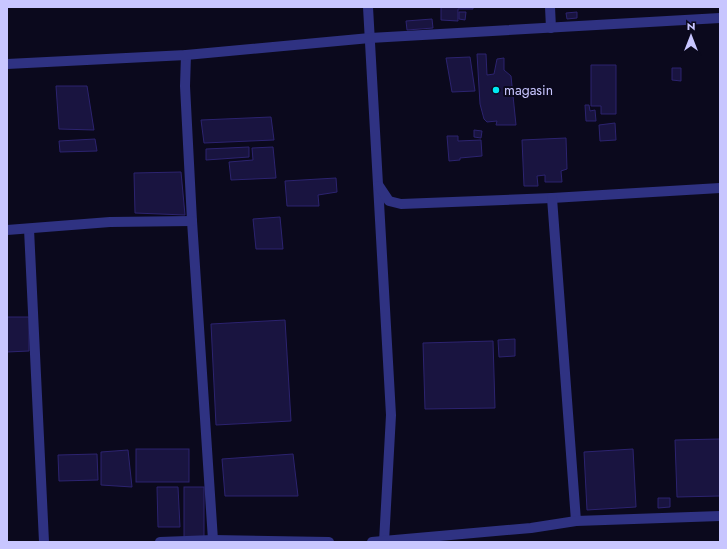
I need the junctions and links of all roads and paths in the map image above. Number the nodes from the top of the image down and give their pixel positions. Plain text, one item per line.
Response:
1 (368, 7) edge
2 (550, 7) edge
3 (720, 18) edge
4 (551, 28) junction
5 (370, 38) junction
6 (186, 55) junction
7 (7, 64) edge
8 (378, 186) junction
9 (720, 188) edge
10 (552, 198) junction
11 (192, 221) junction
12 (29, 229) junction
13 (7, 230) edge
14 (720, 516) edge
15 (576, 521) junction
16 (213, 540) junction
17 (384, 541) edge
18 (44, 542) edge
19 (160, 542) edge
20 (329, 542) edge
21 (372, 542) edge

1 - 5 street
2 - 4 street
3 - 4 street
4 - 5 street
5 - 6 street
5 - 8 street
6 - 7 street
6 - 11 street
8 - 10 street
8 - 17 street
9 - 10 street
10 - 15 street
11 - 12 street
11 - 16 street
12 - 13 street
12 - 18 street
14 - 15 street
15 - 17 street
16 - 19 street
16 - 20 street
17 - 21 street

